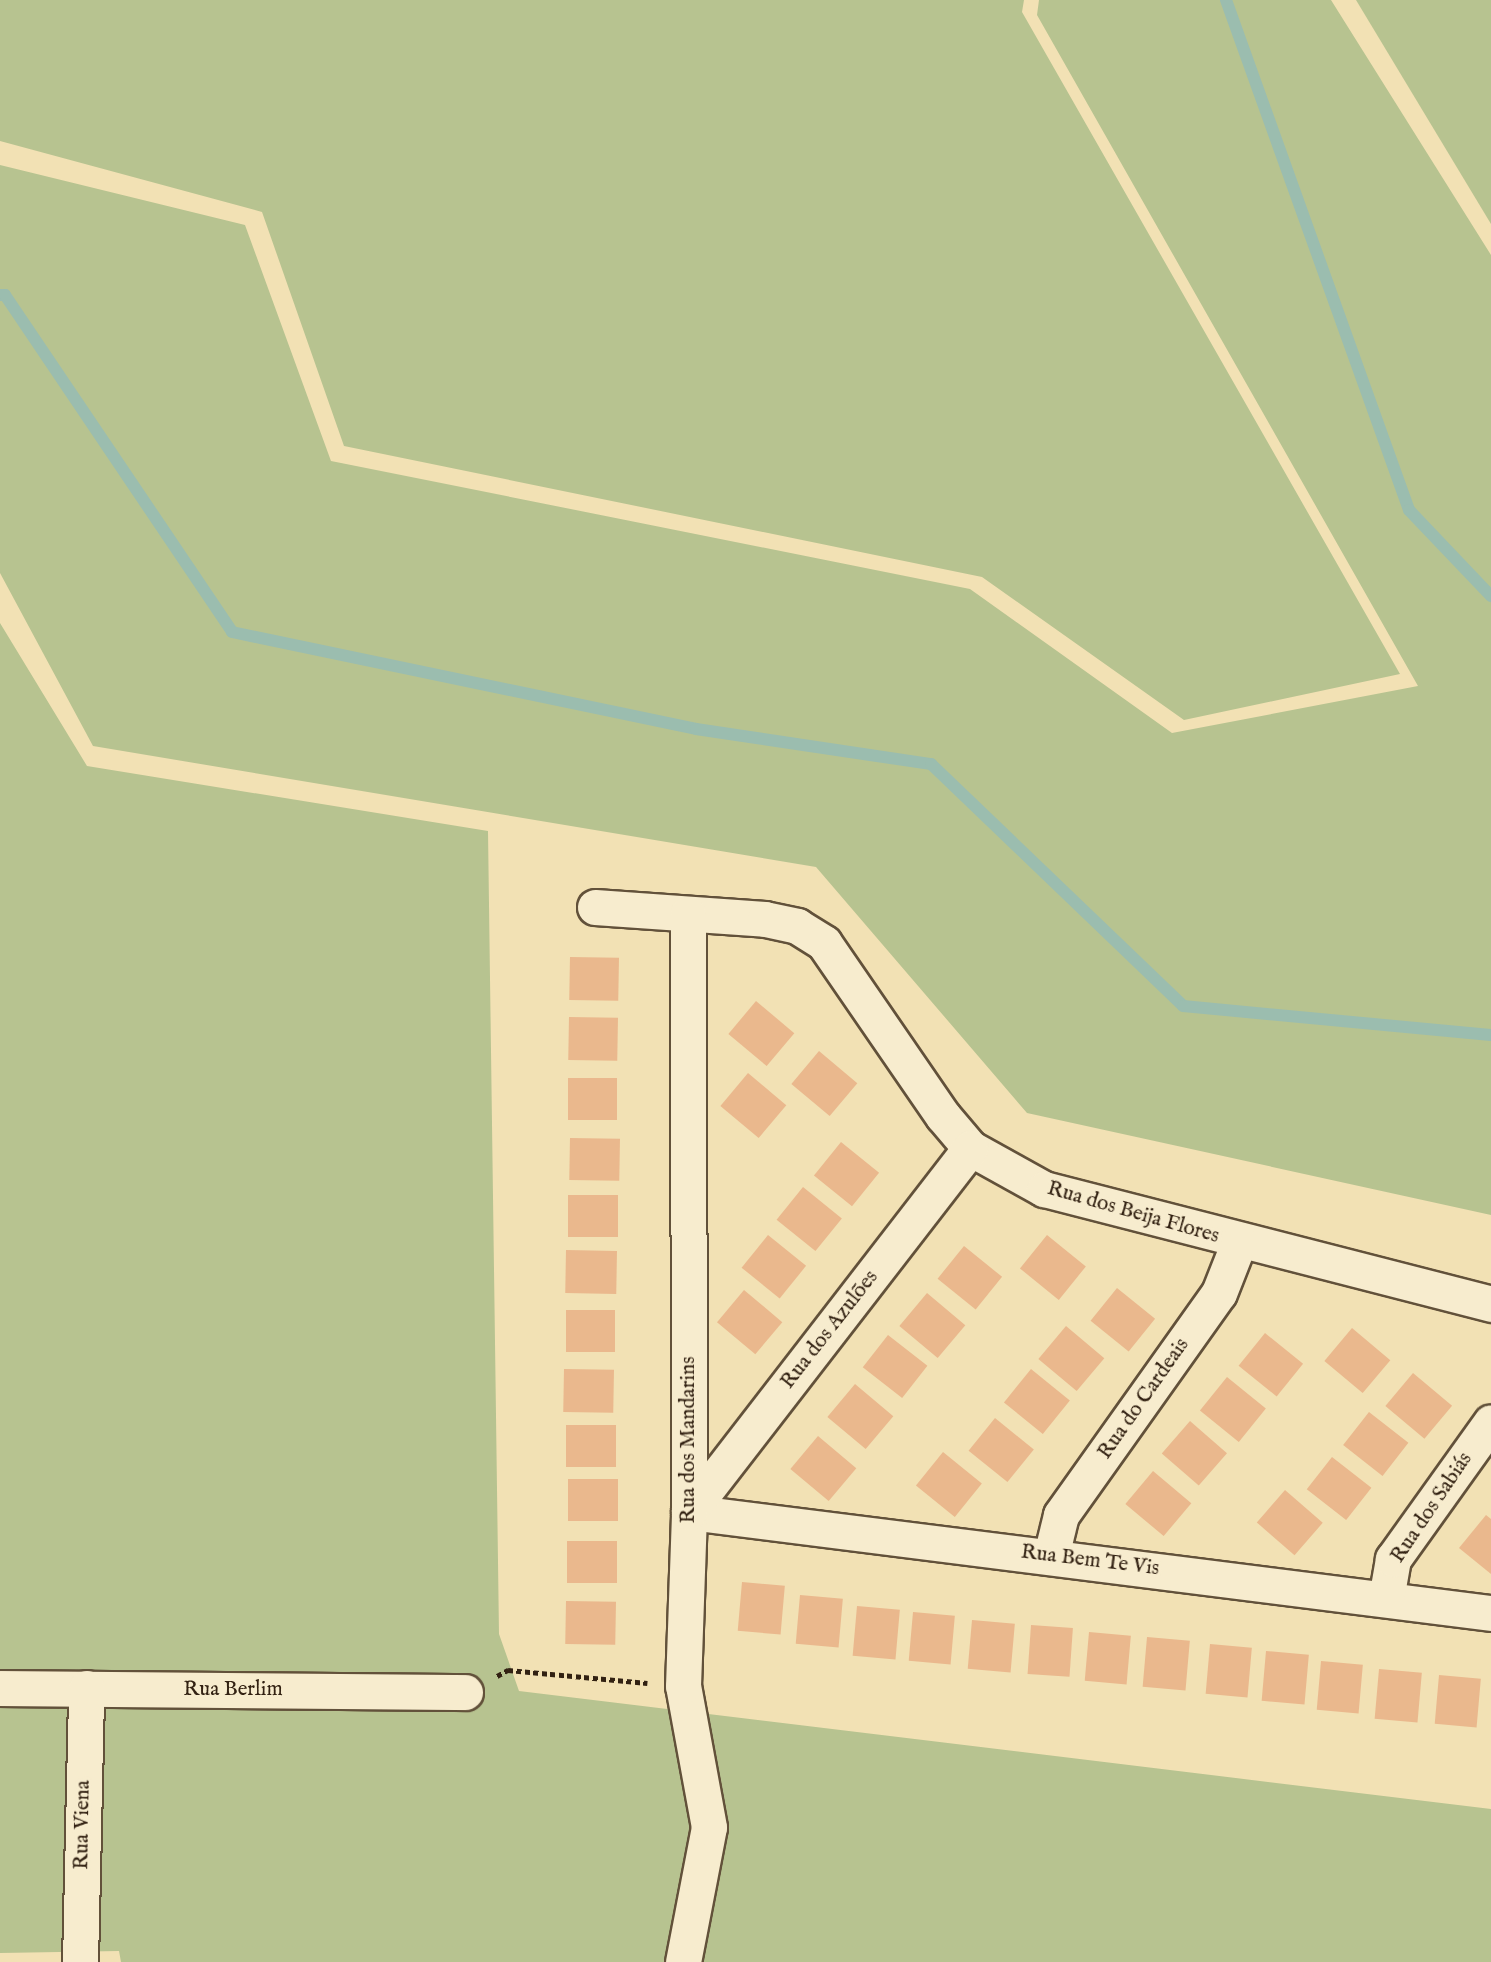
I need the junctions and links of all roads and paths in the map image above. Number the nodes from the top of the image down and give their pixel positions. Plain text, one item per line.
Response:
1 (595, 907) dead end
2 (688, 914) junction
3 (970, 1147) junction
4 (1239, 1242) junction
5 (1491, 1304) edge
6 (1491, 1422) edge
7 (689, 1512) junction
8 (1051, 1556) junction
9 (1386, 1599) junction
10 (1491, 1613) edge
11 (683, 1686) junction
12 (0, 1688) edge
13 (86, 1689) junction
14 (465, 1692) joint
15 (80, 1962) edge
16 (683, 1962) edge

1 - 2 street, Rua dos Beija Flores
2 - 3 street, Rua dos Beija Flores
2 - 7 street, Rua dos Mandarins
3 - 4 street, Rua dos Beija Flores
3 - 7 street, Rua dos Azulões
4 - 5 street, Rua dos Beija Flores
4 - 8 street, Rua do Cardeais
6 - 9 street, Rua dos Sabiás
7 - 8 street, Rua Bem Te Vis
7 - 11 street, Rua dos Mandarins
8 - 9 street, Rua Bem Te Vis
9 - 10 street, Rua Bem Te Vis
11 - 14 path
11 - 16 street, Rua dos Mandarins
12 - 13 street, Rua Berlim
13 - 14 street, Rua Berlim
13 - 15 street, Rua Viena

